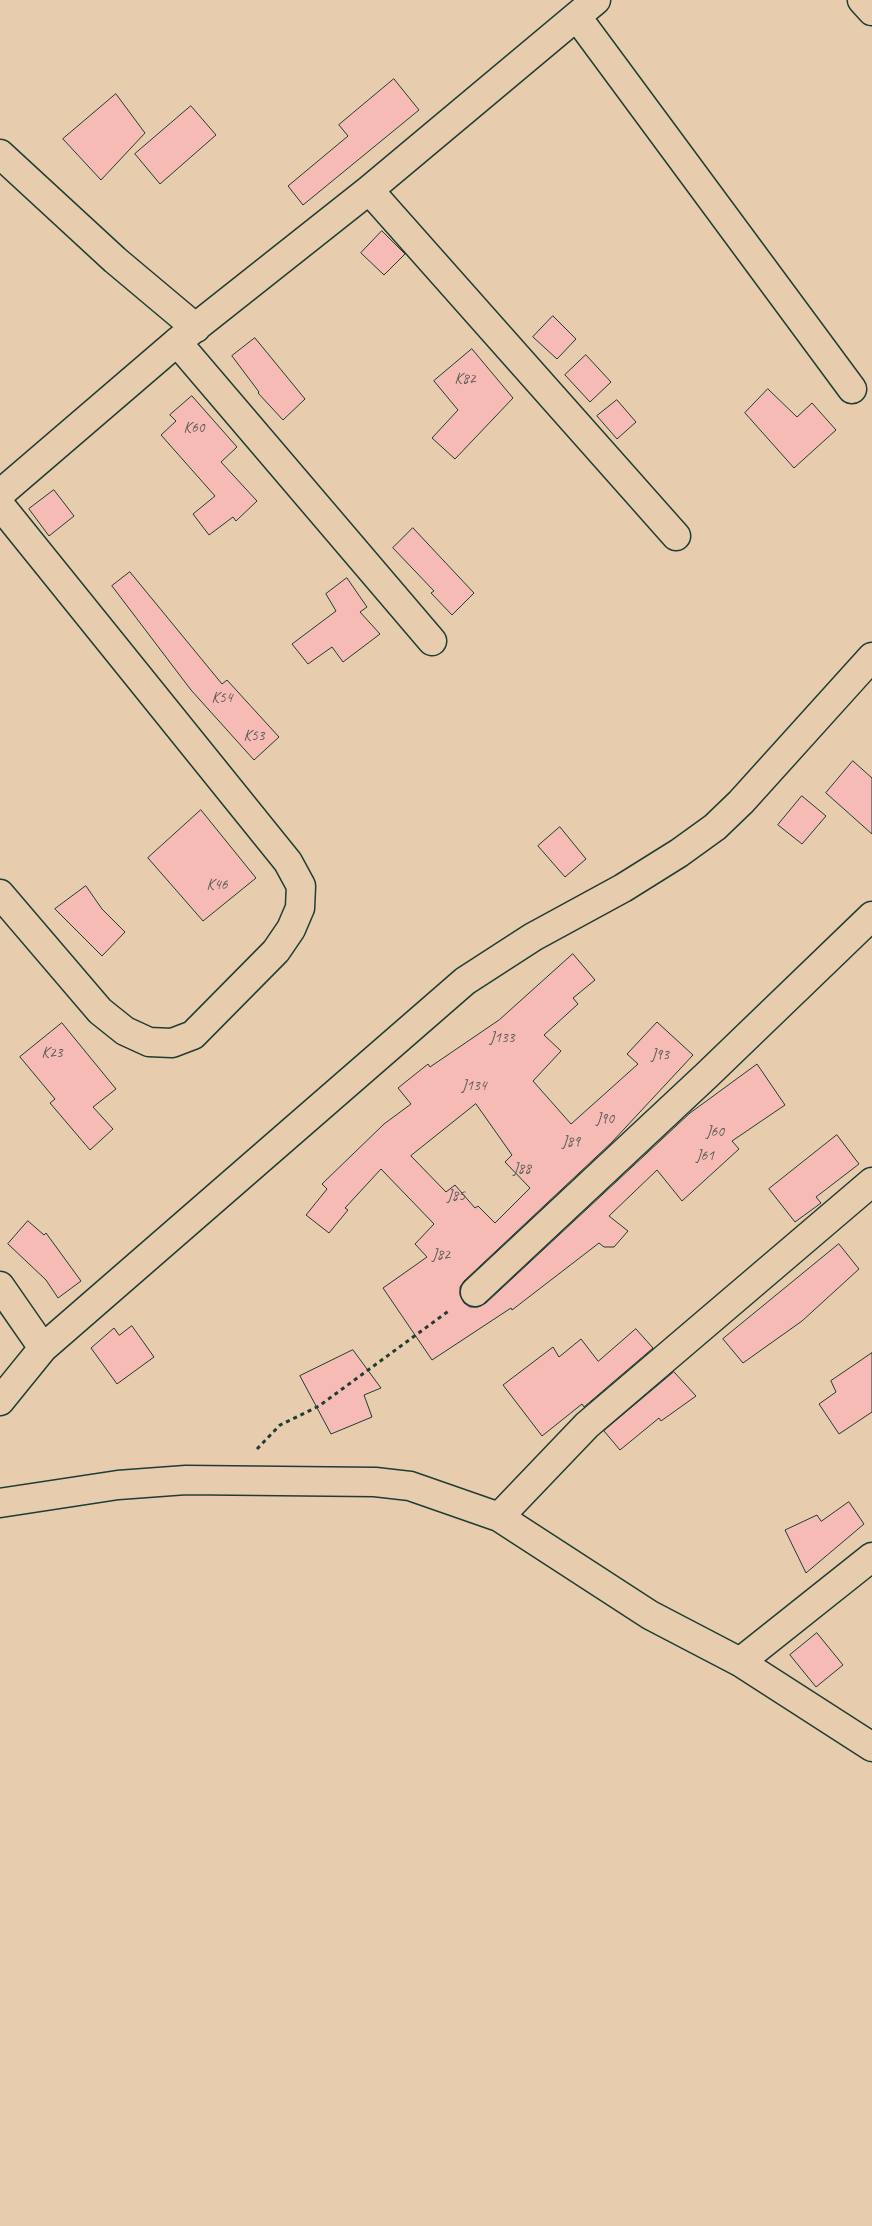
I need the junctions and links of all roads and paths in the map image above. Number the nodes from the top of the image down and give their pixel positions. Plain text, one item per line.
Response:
1 (862, 0) edge
2 (586, 9) edge
3 (872, 11) edge
4 (0, 154) edge
5 (369, 190) junction
6 (187, 335) junction
7 (852, 390) dead end
8 (0, 494) edge
9 (0, 505) edge
10 (676, 536) dead end
11 (432, 641) dead end
12 (872, 657) edge
13 (0, 894) edge
14 (872, 916) edge
15 (872, 1182) edge
16 (0, 1286) edge
17 (475, 1292) joint
18 (43, 1348) junction
19 (0, 1401) edge
20 (247, 1479) junction
21 (0, 1503) edge
22 (499, 1517) junction
23 (872, 1558) edge
24 (740, 1662) junction
25 (872, 1747) edge

1 - 3 street
2 - 5 street
2 - 7 street
4 - 6 street
5 - 6 street
5 - 10 street
6 - 8 street
6 - 11 street
9 - 13 street
12 - 18 street
14 - 17 street
15 - 22 street
16 - 18 street
17 - 20 path
18 - 19 street
20 - 21 street
20 - 22 street
22 - 24 street
23 - 24 street
24 - 25 street

